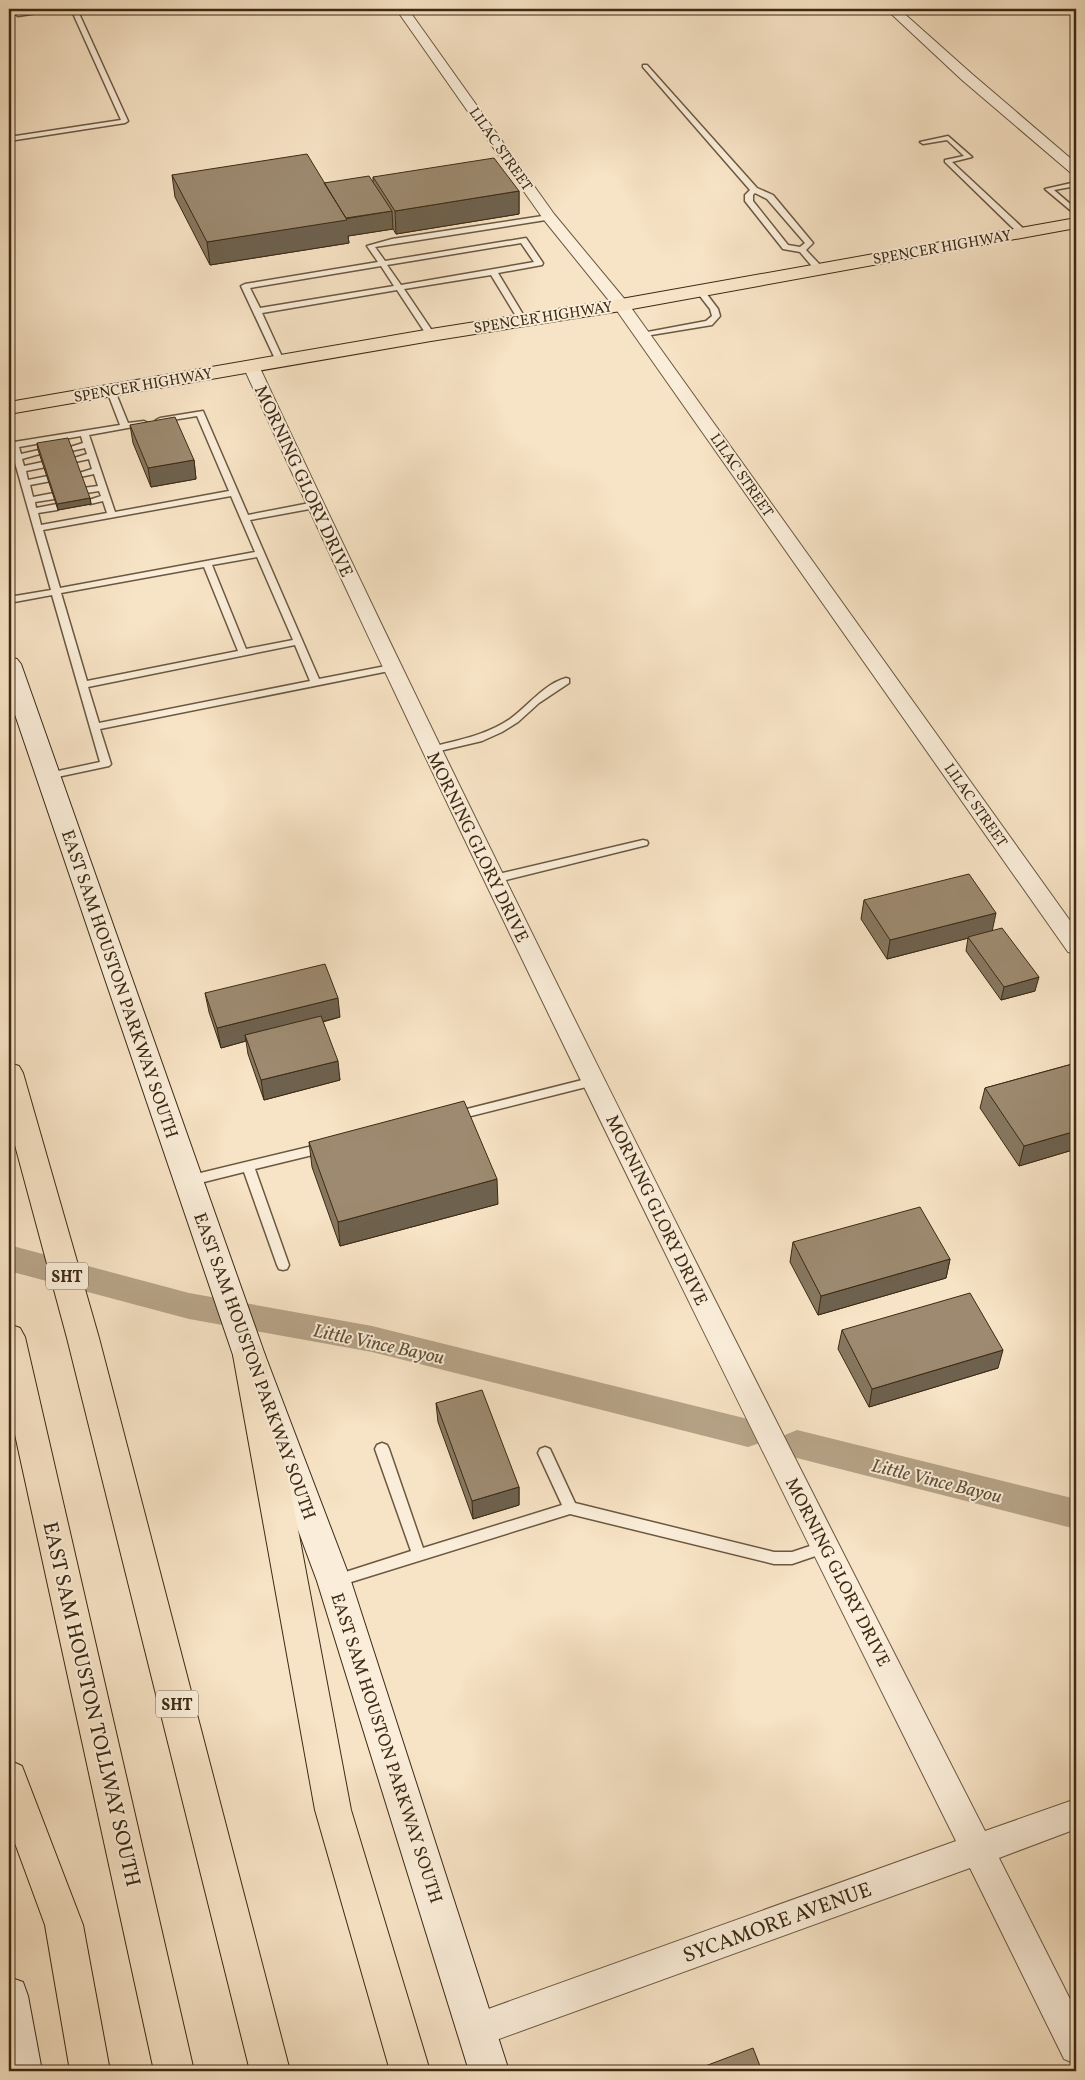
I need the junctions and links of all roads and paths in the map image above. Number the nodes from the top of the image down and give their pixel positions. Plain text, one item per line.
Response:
1 (61, 9) edge
2 (74, 9) edge
3 (402, 9) edge
4 (892, 9) edge
5 (17, 12) edge
6 (9, 16) edge
7 (645, 66) dead end
8 (9, 139) edge
9 (923, 142) dead end
10 (1076, 170) edge
11 (1076, 184) edge
12 (754, 190) junction
13 (1076, 213) edge
14 (549, 217) junction
15 (1076, 223) edge
16 (1023, 233) junction
17 (802, 250) junction
18 (383, 264) junction
19 (819, 269) junction
20 (493, 272) junction
21 (399, 288) junction
22 (700, 291) junction
23 (621, 305) junction
24 (258, 311) junction
25 (523, 321) junction
26 (431, 335) junction
27 (642, 335) junction
28 (280, 361) junction
29 (251, 366) junction
30 (111, 391) junction
31 (9, 408) edge
32 (125, 426) junction
33 (84, 433) junction
34 (88, 445) junction
35 (71, 448) edge
36 (39, 453) edge
37 (92, 456) junction
38 (18, 457) junction
39 (75, 459) edge
40 (43, 465) edge
41 (21, 468) junction
42 (96, 471) junction
43 (80, 474) edge
44 (48, 479) edge
45 (25, 484) junction
46 (102, 488) junction
47 (86, 490) edge
48 (234, 493) junction
49 (54, 496) edge
50 (106, 498) junction
51 (30, 500) junction
52 (90, 501) edge
53 (314, 505) junction
54 (57, 507) edge
55 (33, 511) junction
56 (112, 515) junction
57 (245, 518) junction
58 (38, 528) junction
59 (260, 554) junction
60 (206, 564) junction
61 (56, 592) junction
62 (9, 600) edge
63 (298, 642) junction
64 (243, 653) junction
65 (9, 664) edge
66 (391, 668) junction
67 (566, 681) dead end
68 (316, 683) junction
69 (82, 685) junction
70 (95, 727) junction
71 (431, 750) junction
72 (48, 776) junction
73 (644, 843) dead end
74 (494, 878) junction
75 (1076, 946) edge
76 (9, 1073) edge
77 (594, 1082) junction
78 (440, 1119) edge
79 (335, 1145) edge
80 (248, 1167) junction
81 (188, 1181) junction
82 (283, 1265) dead end
83 (9, 1337) edge
84 (248, 1355) junction
85 (382, 1449) dead end
86 (545, 1453) dead end
87 (570, 1508) junction
88 (825, 1547) junction
89 (418, 1556) junction
90 (334, 1581) junction
91 (9, 1778) edge
92 (1076, 1814) edge
93 (979, 1849) junction
94 (9, 1996) edge
95 (477, 2030) junction
96 (1076, 2047) edge
97 (22, 2071) edge
98 (90, 2071) edge
99 (174, 2071) edge
100 (270, 2071) edge
101 (410, 2071) edge
102 (489, 2071) edge

1 - 5 lane
2 - 8 lane
3 - 14 street, LILAC STREET
4 - 10 street
5 - 6 lane
7 - 12 lane
9 - 16 lane
11 - 13 lane
12 - 17 lane
12 - 17 lane
14 - 18 lane
14 - 23 street, LILAC STREET
15 - 16 main road, SPENCER HIGHWAY
16 - 19 main road, SPENCER HIGHWAY
17 - 19 lane
18 - 20 lane
18 - 21 lane
18 - 24 lane
19 - 22 main road, SPENCER HIGHWAY
20 - 21 lane
20 - 25 lane
21 - 24 lane
21 - 26 lane
22 - 23 main road, SPENCER HIGHWAY
22 - 27 lane
23 - 25 main road, SPENCER HIGHWAY
23 - 27 street, LILAC STREET
24 - 28 lane
25 - 26 main road, SPENCER HIGHWAY
26 - 28 main road, SPENCER HIGHWAY
27 - 75 street, LILAC STREET
28 - 29 main road, SPENCER HIGHWAY
29 - 30 main road, SPENCER HIGHWAY
29 - 53 street, MORNING GLORY DRIVE
30 - 31 main road, SPENCER HIGHWAY
30 - 32 lane
32 - 33 lane
32 - 48 lane
33 - 34 lane
33 - 38 lane
34 - 35 lane
34 - 37 lane
36 - 38 lane
37 - 39 lane
37 - 42 lane
38 - 41 lane
40 - 41 lane
41 - 45 lane
42 - 43 lane
42 - 46 lane
44 - 45 lane
45 - 51 lane
46 - 47 lane
46 - 50 lane
48 - 56 lane
48 - 57 lane
49 - 51 lane
50 - 52 lane
50 - 56 lane
51 - 55 lane
53 - 57 lane
53 - 66 street, MORNING GLORY DRIVE
54 - 55 lane
55 - 58 lane
56 - 58 lane
57 - 59 lane
58 - 61 lane
59 - 60 lane
59 - 63 lane
60 - 61 lane
60 - 64 lane
61 - 62 lane
61 - 69 lane
63 - 64 lane
63 - 68 lane
64 - 69 lane
65 - 72 main road, EAST SAM HOUSTON PARKWAY SOUTH
66 - 68 lane
66 - 71 street, MORNING GLORY DRIVE
67 - 71 lane
68 - 70 lane
69 - 70 lane
70 - 72 lane
71 - 74 street, MORNING GLORY DRIVE
72 - 81 main road, EAST SAM HOUSTON PARKWAY SOUTH
73 - 74 lane
74 - 77 street, MORNING GLORY DRIVE
76 - 100 main road, SHT
77 - 78 lane
77 - 88 street, MORNING GLORY DRIVE
79 - 80 lane
80 - 81 lane
80 - 82 lane
81 - 84 main road, EAST SAM HOUSTON PARKWAY SOUTH
83 - 99 main road, EAST SAM HOUSTON TOLLWAY SOUTH
84 - 90 main road, EAST SAM HOUSTON PARKWAY SOUTH
84 - 101 main road
85 - 89 lane
86 - 87 lane
87 - 88 lane
87 - 89 lane
88 - 93 street, MORNING GLORY DRIVE
89 - 90 lane
90 - 95 main road, EAST SAM HOUSTON PARKWAY SOUTH
91 - 98 main road
92 - 93 street, SYCAMORE AVENUE
93 - 95 street, SYCAMORE AVENUE
93 - 96 street, MORNING GLORY DRIVE
94 - 97 main road
95 - 102 main road, EAST SAM HOUSTON PARKWAY SOUTH

